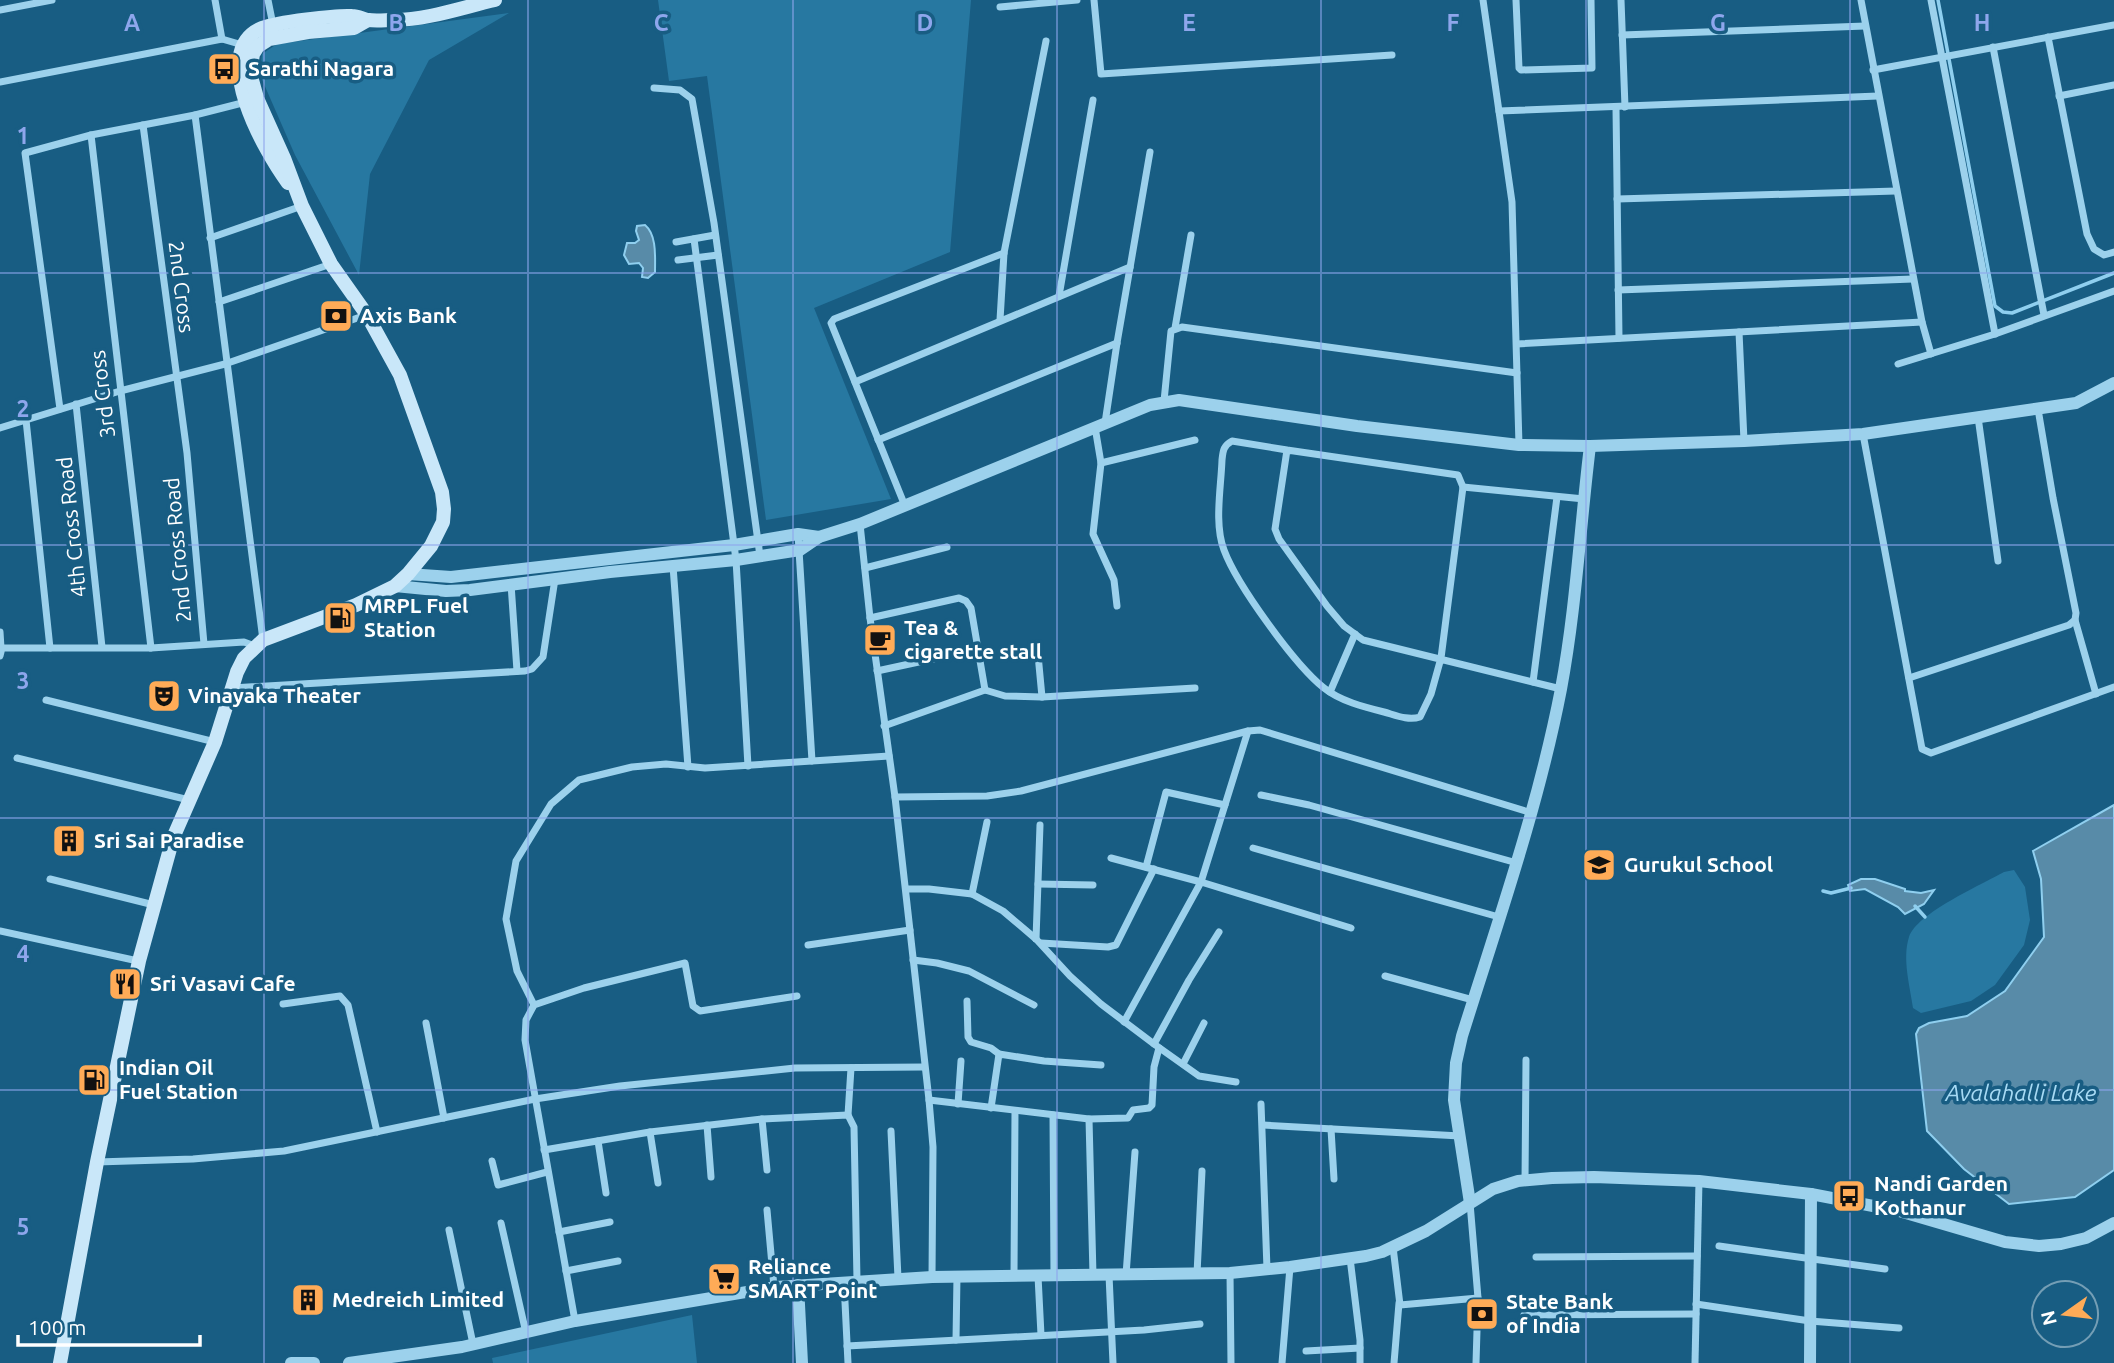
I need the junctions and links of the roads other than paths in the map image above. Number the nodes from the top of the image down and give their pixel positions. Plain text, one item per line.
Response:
1 (52, 0) edge
2 (215, 0) edge
3 (268, 0) edge
4 (495, 0) edge
5 (1077, 0) edge
6 (1094, 0) edge
7 (1483, 0) edge
8 (1516, 0) edge
9 (1591, 0) edge
10 (1621, 0) edge
11 (1861, 0) edge
12 (1931, 0) edge
13 (16, 3) edge
14 (1000, 7) dead end
15 (0, 10) edge
16 (368, 20) junction
17 (273, 25) junction
18 (2114, 25) edge
19 (1865, 26) junction
20 (1622, 35) junction
21 (2048, 37) junction
22 (222, 39) junction
23 (1046, 41) dead end
24 (1993, 47) junction
25 (248, 48) junction
26 (1392, 55) dead end
27 (1941, 57) junction
28 (1873, 70) junction
29 (0, 82) edge
30 (2114, 85) edge
31 (654, 88) dead end
32 (1878, 96) junction
33 (2059, 96) junction
34 (1093, 100) dead end
35 (246, 102) junction
36 (1625, 107) junction
37 (1616, 108) junction
38 (1499, 111) junction
39 (195, 115) junction
40 (143, 125) junction
41 (91, 135) junction
42 (1150, 152) dead end
43 (1896, 191) junction
44 (295, 193) junction
45 (1617, 199) junction
46 (302, 206) junction
47 (715, 235) junction
48 (1191, 235) dead end
49 (211, 238) junction
50 (694, 239) junction
51 (676, 242) dead end
52 (2114, 252) edge
53 (1004, 253) junction
54 (718, 255) junction
55 (697, 258) junction
56 (678, 260) dead end
57 (331, 264) junction
58 (1130, 267) junction
59 (1913, 279) junction
60 (1618, 289) junction
61 (2114, 291) edge
62 (1059, 296) junction
63 (219, 302) junction
64 (367, 315) junction
65 (2044, 316) junction
66 (1000, 320) junction
67 (1922, 322) junction
68 (1175, 328) junction
69 (1739, 332) junction
70 (1994, 334) junction
71 (1619, 338) junction
72 (1116, 343) junction
73 (1517, 344) junction
74 (1931, 354) junction
75 (225, 364) junction
76 (1898, 364) dead end
77 (1517, 373) junction
78 (175, 377) junction
79 (855, 382) junction
80 (2114, 383) edge
81 (120, 391) junction
82 (1164, 401) junction
83 (76, 404) junction
84 (60, 409) junction
85 (2038, 409) junction
86 (1978, 417) junction
87 (26, 420) junction
88 (1100, 425) junction
89 (0, 428) edge
90 (1863, 434) junction
91 (878, 440) junction
92 (1195, 440) dead end
93 (1744, 441) junction
94 (1519, 445) junction
95 (1590, 446) junction
96 (1287, 450) junction
97 (187, 453) joint
98 (1101, 463) junction
99 (1463, 486) junction
100 (1557, 496) junction
101 (1584, 499) junction
102 (905, 506) junction
103 (860, 524) junction
104 (798, 534) junction
105 (820, 537) junction
106 (758, 541) junction
107 (734, 545) junction
108 (947, 547) dead end
109 (800, 550) junction
110 (760, 556) junction
111 (736, 560) junction
112 (1998, 561) dead end
113 (673, 566) junction
114 (865, 568) junction
115 (408, 574) junction
116 (555, 579) junction
117 (511, 584) junction
118 (395, 586) junction
119 (1118, 607) dead end
120 (870, 618) junction
121 (2075, 620) junction
122 (0, 632) edge
123 (1355, 634) junction
124 (259, 643) junction
125 (204, 644) junction
126 (1037, 644) dead end
127 (102, 647) junction
128 (50, 648) junction
129 (151, 648) junction
130 (1, 651) edge
131 (951, 655) dead end
132 (1441, 658) junction
133 (517, 671) junction
134 (877, 671) junction
135 (1909, 678) junction
136 (1533, 682) junction
137 (2114, 687) edge
138 (232, 688) junction
139 (1195, 688) dead end
140 (1561, 689) junction
141 (985, 690) junction
142 (1331, 692) junction
143 (2095, 694) junction
144 (1042, 697) junction
145 (47, 700) dead end
146 (884, 726) junction
147 (1248, 731) junction
148 (215, 742) junction
149 (889, 756) junction
150 (16, 758) dead end
151 (812, 761) junction
152 (748, 766) junction
153 (688, 767) junction
154 (1261, 795) dead end
155 (895, 797) junction
156 (189, 800) junction
157 (1225, 805) junction
158 (1533, 813) junction
159 (987, 822) dead end
160 (1040, 825) dead end
161 (1253, 848) dead end
162 (1111, 858) dead end
163 (1517, 863) junction
164 (1150, 868) junction
165 (50, 879) dead end
166 (1201, 882) junction
167 (1038, 884) junction
168 (1093, 885) dead end
169 (906, 889) junction
170 (972, 894) junction
171 (155, 905) junction
172 (1499, 917) junction
173 (1351, 928) dead end
174 (910, 930) junction
175 (0, 931) edge
176 (1219, 932) dead end
177 (1038, 941) junction
178 (808, 945) dead end
179 (913, 960) junction
180 (139, 961) junction
181 (1385, 976) dead end
182 (797, 996) dead end
183 (1473, 1000) junction
184 (967, 1001) dead end
185 (283, 1004) dead end
186 (534, 1005) junction
187 (1034, 1005) dead end
188 (1124, 1022) junction
189 (426, 1023) dead end
190 (1203, 1023) dead end
191 (1157, 1046) junction
192 (999, 1054) junction
193 (1526, 1060) dead end
194 (961, 1061) dead end
195 (1101, 1065) dead end
196 (1183, 1065) junction
197 (924, 1067) junction
198 (851, 1068) junction
199 (1236, 1082) dead end
200 (535, 1100) junction
201 (929, 1100) junction
202 (958, 1104) junction
203 (1261, 1104) dead end
204 (991, 1108) junction
205 (1015, 1111) junction
206 (848, 1115) junction
207 (1053, 1115) junction
208 (444, 1118) junction
209 (762, 1119) junction
210 (1089, 1119) junction
211 (707, 1125) junction
212 (1262, 1125) junction
213 (1331, 1129) junction
214 (891, 1130) dead end
215 (377, 1132) junction
216 (650, 1132) junction
217 (1460, 1136) junction
218 (598, 1141) junction
219 (544, 1150) junction
220 (1135, 1152) dead end
221 (492, 1161) dead end
222 (97, 1162) junction
223 (767, 1170) dead end
224 (1202, 1171) dead end
225 (547, 1172) junction
226 (711, 1177) dead end
227 (1334, 1179) dead end
228 (1525, 1181) junction
229 (1699, 1181) junction
230 (658, 1183) dead end
231 (606, 1193) dead end
232 (1811, 1194) junction
233 (1470, 1203) junction
234 (767, 1210) dead end
235 (610, 1222) dead end
236 (501, 1223) dead end
237 (2114, 1223) edge
238 (449, 1230) dead end
239 (559, 1232) junction
240 (1719, 1246) dead end
241 (1393, 1247) junction
242 (1536, 1256) dead end
243 (1697, 1256) junction
244 (1350, 1258) junction
245 (1811, 1260) junction
246 (618, 1261) dead end
247 (1290, 1267) junction
248 (1267, 1269) junction
249 (1885, 1269) dead end
250 (566, 1271) junction
251 (1230, 1273) junction
252 (1197, 1274) junction
253 (1109, 1275) junction
254 (1126, 1275) junction
255 (932, 1276) junction
256 (957, 1276) junction
257 (1014, 1276) junction
258 (1038, 1276) junction
259 (1054, 1276) junction
260 (1093, 1276) junction
261 (898, 1278) junction
262 (850, 1281) junction
263 (798, 1285) junction
264 (774, 1287) junction
265 (1478, 1298) junction
266 (1399, 1303) junction
267 (1696, 1304) junction
268 (1696, 1314) junction
269 (1524, 1315) dead end
270 (575, 1321) junction
271 (1810, 1321) junction
272 (1200, 1324) dead end
273 (1899, 1328) dead end
274 (1111, 1331) junction
275 (526, 1334) junction
276 (1041, 1335) junction
277 (956, 1340) junction
278 (474, 1344) junction
279 (847, 1346) junction
280 (1360, 1348) junction
281 (1306, 1351) dead end
282 (60, 1363) edge
283 (291, 1363) edge
284 (314, 1363) edge
285 (349, 1363) edge
286 (802, 1363) edge
287 (848, 1363) edge
288 (1113, 1363) edge
289 (1231, 1363) edge
290 (1282, 1363) edge
291 (1360, 1363) edge
292 (1394, 1363) edge
293 (1476, 1363) edge
294 (1695, 1363) edge
295 (1810, 1363) edge

1 - 13 street
2 - 22 street
3 - 17 street
4 - 16 main road
5 - 14 street
6 - 26 street
7 - 38 street
8 - 9 street
10 - 20 street
11 - 19 street
12 - 27 street
13 - 15 street
16 - 17 main road
16 - 25 main road
17 - 25 main road
18 - 21 street
19 - 20 street
19 - 28 street
20 - 36 street
21 - 24 street
21 - 33 street
22 - 25 street
22 - 29 street
23 - 53 street
24 - 27 street
24 - 65 street
25 - 35 main road
25 - 44 main road
27 - 28 street
27 - 70 street
28 - 32 street
30 - 33 street
31 - 47 street
32 - 36 street
32 - 43 street
33 - 52 street
34 - 62 street
35 - 39 street
35 - 44 main road
36 - 37 street
37 - 38 street
37 - 45 street
38 - 73 street
39 - 40 street
39 - 49 street
40 - 41 street
40 - 78 street, 2nd Cross
41 - 81 street, 3rd Cross
41 - 84 street
42 - 58 street
43 - 45 street
43 - 59 street
44 - 46 main road
45 - 60 street
46 - 49 street
46 - 57 main road
47 - 50 street
47 - 54 street
48 - 68 street
49 - 63 street
50 - 51 street
50 - 55 street
53 - 66 street
53 - 79 street
54 - 55 street
54 - 106 street
55 - 56 street
55 - 107 street
57 - 63 street
57 - 64 main road
58 - 62 street
58 - 72 street
59 - 60 street
59 - 67 street
60 - 71 street
61 - 65 street
62 - 66 street
63 - 75 street
64 - 75 street
64 - 115 main road
65 - 70 street
66 - 79 street
67 - 69 street
67 - 74 street
68 - 77 street
68 - 82 street
69 - 71 street
69 - 93 street
70 - 74 street
71 - 73 street
72 - 88 street
72 - 91 street
73 - 77 street
74 - 76 street
75 - 78 street
75 - 124 street
77 - 94 street
78 - 81 street
78 - 97 street, 2nd Cross
79 - 91 street
80 - 85 street
81 - 83 street
81 - 129 street, 3rd Cross
82 - 88 street
82 - 94 street
83 - 84 street
83 - 127 street, 4th Cross Road
84 - 87 street
85 - 86 street
85 - 121 street
86 - 90 street
86 - 112 street
87 - 89 street
87 - 128 street
88 - 98 street
88 - 102 street
90 - 93 street
90 - 135 street
91 - 102 street
92 - 98 street
93 - 95 street
94 - 95 street
95 - 101 street
96 - 99 street
96 - 123 street
96 - 142 street
97 - 125 street, 2nd Cross Road
98 - 119 street
99 - 100 street
99 - 132 street
100 - 101 street
100 - 136 street
101 - 140 street
102 - 103 street
103 - 105 street
103 - 114 street
104 - 105 street
104 - 106 street
104 - 109 street
105 - 109 street
106 - 107 street
106 - 110 street
107 - 111 street
107 - 115 street
108 - 114 street
109 - 110 street
109 - 151 street
110 - 111 street
111 - 113 street
111 - 152 street
113 - 116 street
113 - 153 street
114 - 120 street
115 - 118 main road
116 - 117 street
116 - 133 street
117 - 118 street
117 - 133 street
118 - 124 main road
120 - 134 street
120 - 141 street
121 - 135 street
121 - 143 street
122 - 130 street
123 - 132 street
123 - 142 street
124 - 125 street
124 - 138 main road
125 - 129 street
126 - 144 street
127 - 128 street
127 - 129 street
128 - 130 street
131 - 134 street
132 - 136 street
132 - 142 street
133 - 138 street
134 - 146 street
135 - 143 street
136 - 140 street
137 - 143 street
138 - 148 main road
139 - 144 street
140 - 158 street
141 - 144 street
141 - 146 street
145 - 148 street
146 - 149 street
147 - 155 street
147 - 157 street
147 - 158 street
148 - 156 main road
149 - 151 street
149 - 155 street
150 - 156 street
151 - 152 street
152 - 153 street
153 - 186 street
154 - 163 street
155 - 169 street
156 - 171 main road
157 - 164 street
157 - 166 street
158 - 163 street
159 - 170 street
160 - 167 street
161 - 172 street
162 - 164 street
163 - 172 street
164 - 166 street
164 - 177 street
165 - 171 street
166 - 173 street
166 - 188 street
167 - 168 street
167 - 177 street
169 - 170 street
169 - 174 street
170 - 177 street
171 - 180 main road
172 - 183 street
174 - 178 street
174 - 179 street
175 - 180 street
176 - 191 street
177 - 188 street
179 - 187 street
179 - 197 street
180 - 222 main road
181 - 183 street
182 - 186 street
183 - 217 street
184 - 192 street
185 - 215 street
186 - 200 street
188 - 191 street
189 - 208 street
190 - 196 street
191 - 196 street
191 - 210 street
192 - 195 street
192 - 204 street
193 - 228 street
194 - 202 street
196 - 199 street
197 - 198 street
197 - 201 street
198 - 200 street
198 - 206 street
200 - 208 street
200 - 219 street
201 - 202 street
201 - 255 street
202 - 204 street
203 - 212 street
204 - 205 street
205 - 207 street
205 - 257 street
206 - 209 street
206 - 262 street
207 - 210 street
207 - 259 street
208 - 215 street
209 - 211 street
209 - 223 street
210 - 260 street
211 - 216 street
211 - 226 street
212 - 213 street
212 - 248 street
213 - 217 street
213 - 227 street
214 - 261 street
215 - 222 street
216 - 218 street
216 - 230 street
217 - 233 street
218 - 219 street
218 - 231 street
219 - 225 street
220 - 254 street
221 - 225 street
222 - 282 main road
224 - 252 street
225 - 239 street
228 - 229 street
228 - 233 street
229 - 232 street
229 - 243 street
232 - 237 street
232 - 245 street
233 - 241 street
233 - 265 street
234 - 264 street
235 - 239 street
236 - 275 street
238 - 278 street
239 - 250 street
240 - 245 street
241 - 244 street
241 - 266 street
242 - 243 street
243 - 267 street
244 - 247 street
244 - 280 street
245 - 249 street
245 - 271 street
246 - 250 street
247 - 248 street
247 - 290 street
248 - 251 street
250 - 270 street
251 - 252 street
251 - 289 street
252 - 254 street
253 - 254 street
253 - 260 street
253 - 274 street
255 - 256 street
255 - 261 street
256 - 257 street
256 - 277 street
257 - 258 street
258 - 259 street
258 - 276 street
259 - 260 street
261 - 262 street
262 - 263 street
262 - 279 street
263 - 264 street
263 - 286 street
264 - 270 street
265 - 266 street
265 - 293 street
266 - 292 street
267 - 268 street
267 - 271 street
268 - 269 street
268 - 294 street
270 - 275 street
271 - 273 street
271 - 295 street
272 - 274 street
274 - 276 street
274 - 288 street
275 - 278 street
276 - 277 street
277 - 279 street
278 - 285 street
279 - 287 street
280 - 281 street
280 - 291 street
283 - 284 street

